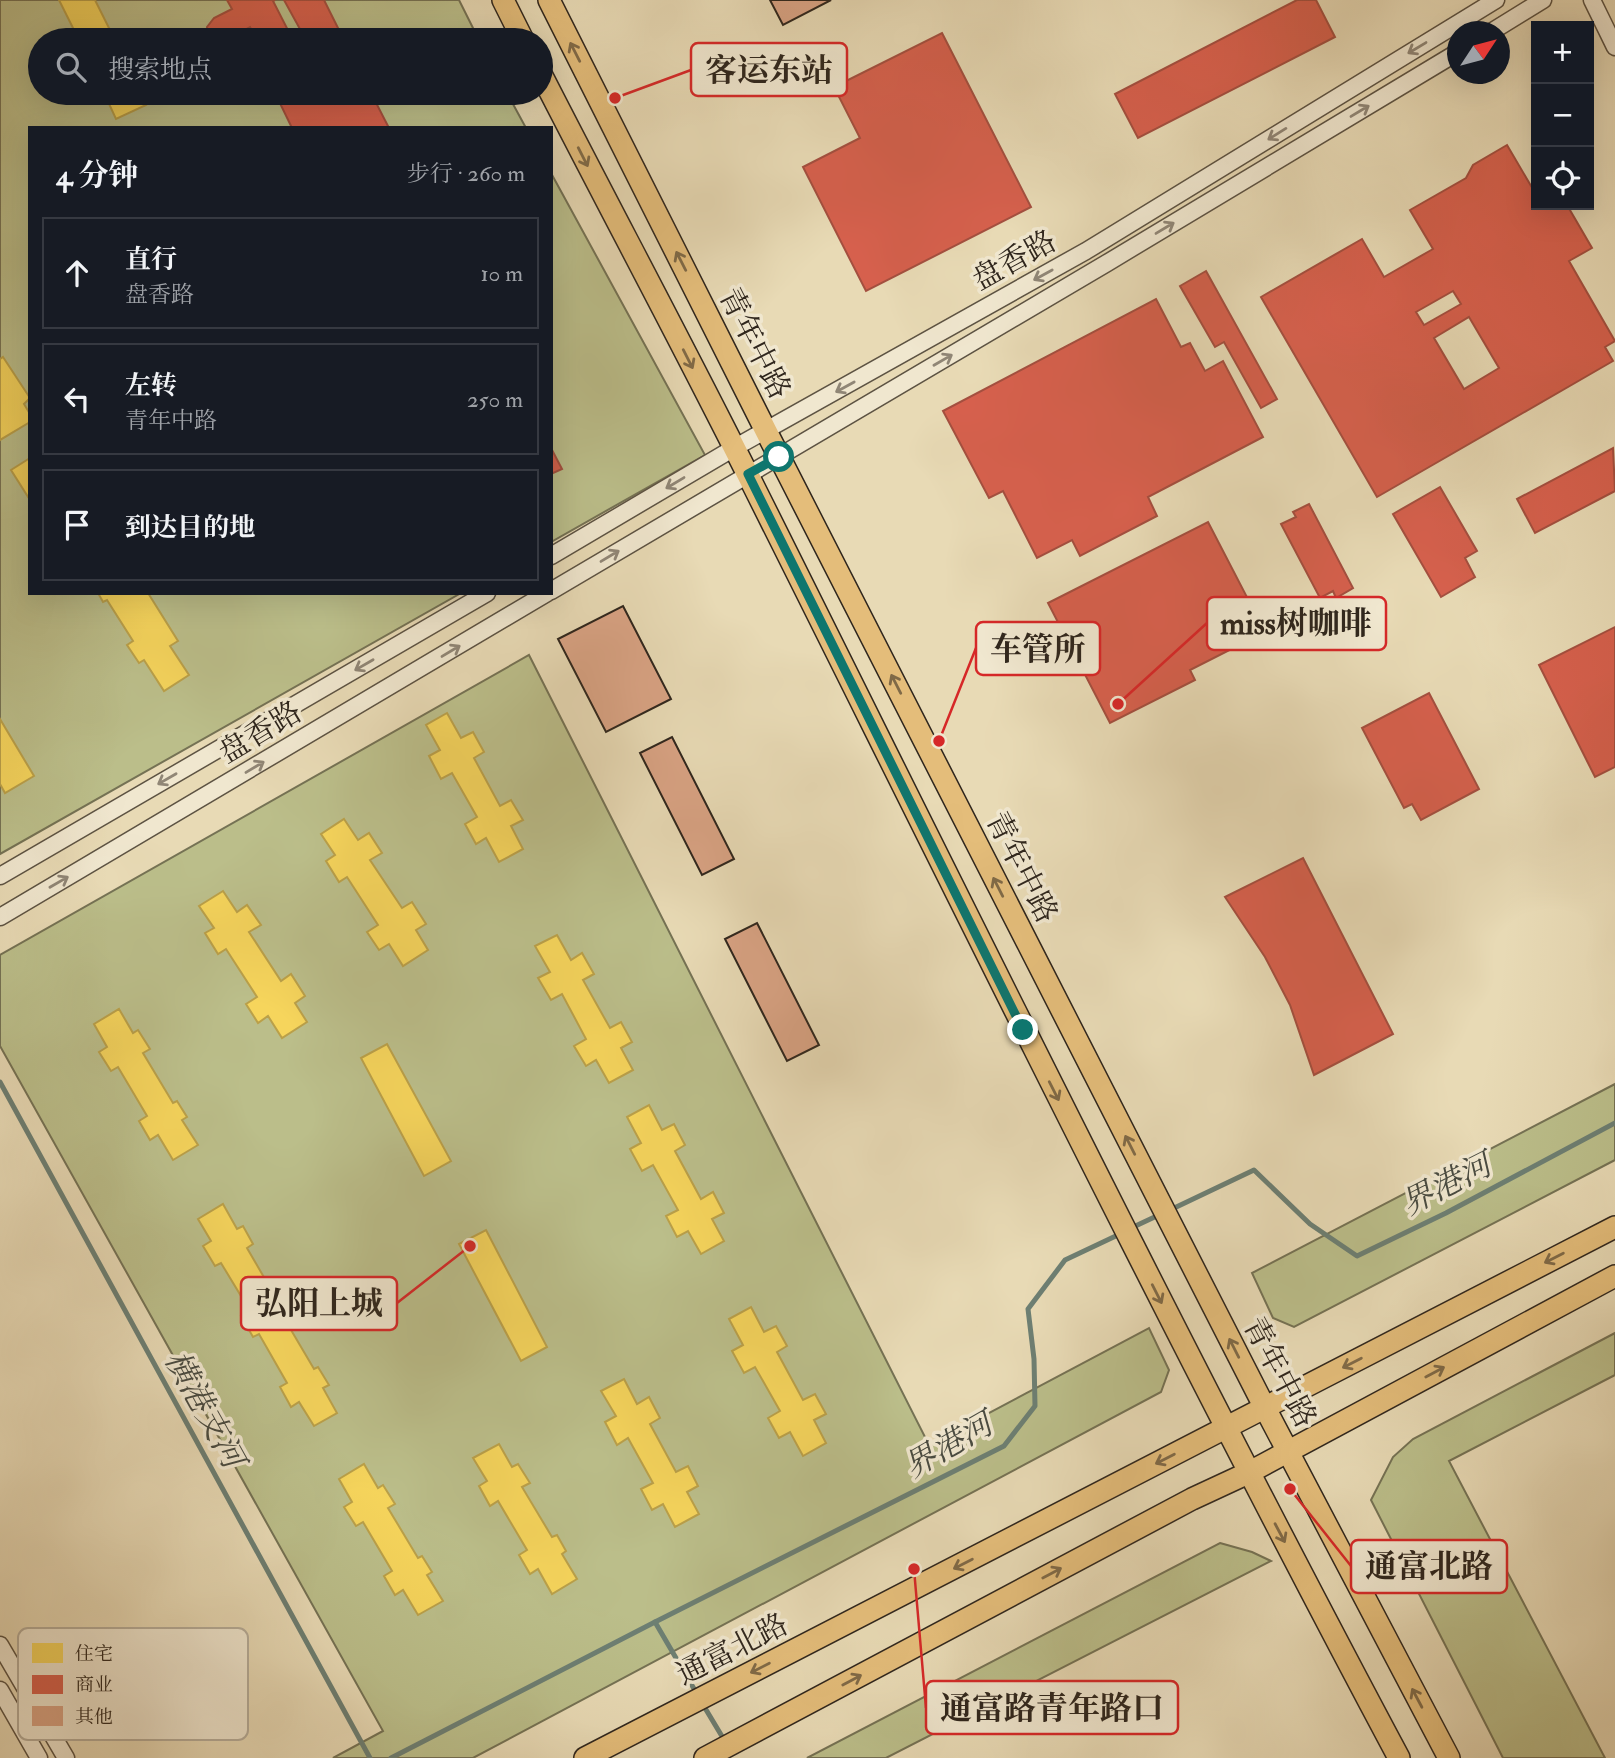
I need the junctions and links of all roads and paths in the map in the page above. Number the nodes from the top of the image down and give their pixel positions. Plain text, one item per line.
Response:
1 (503, 0) edge
2 (549, 0) edge
3 (1496, 0) edge
4 (1543, 0) edge
5 (1592, 0) edge
6 (1509, 21) edge
7 (517, 28) edge
8 (1615, 47) edge
9 (1447, 59) edge
10 (553, 97) edge
11 (766, 431) junction
12 (734, 448) junction
13 (779, 457) junction
14 (748, 474) junction
15 (553, 555) edge
16 (553, 590) edge
17 (484, 595) edge
18 (544, 595) edge
19 (0, 876) edge
20 (0, 917) edge
21 (1615, 1227) edge
22 (1615, 1276) edge
23 (1265, 1408) junction
24 (1225, 1428) junction
25 (1288, 1451) junction
26 (1248, 1473) junction
27 (0, 1645) edge
28 (18, 1676) edge
29 (0, 1690) edge
30 (18, 1721) edge
31 (29, 1740) edge
32 (55, 1740) edge
33 (39, 1758) edge
34 (66, 1758) edge
35 (585, 1758) edge
36 (705, 1758) edge
37 (1399, 1758) edge
38 (1448, 1758) edge

1 - 7 main road
11 -> 2 main road, 青年中路
3 -> 11 street, 盘香路
4 - 6 street
5 - 8 street
13 -> 9 street, 盘香路
10 -> 12 main road
11 - 12 street, 盘香路
11 - 13 main road, 青年中路
12 - 14 main road
12 -> 15 street, 盘香路
13 - 14 street, 盘香路
23 -> 13 main road, 青年中路
16 -> 14 street, 盘香路
14 -> 24 main road
17 -> 19 street, 盘香路
20 -> 18 street, 盘香路
21 -> 23 main road, 通富北路
25 -> 22 main road
23 - 24 main road, 通富北路
23 - 25 main road, 青年中路
24 - 26 main road
24 -> 35 main road, 通富北路
25 - 26 main road
38 -> 25 main road, 青年中路
36 -> 26 main road
26 -> 37 main road
27 - 28 street
29 - 30 street
31 - 33 street
32 - 34 street

